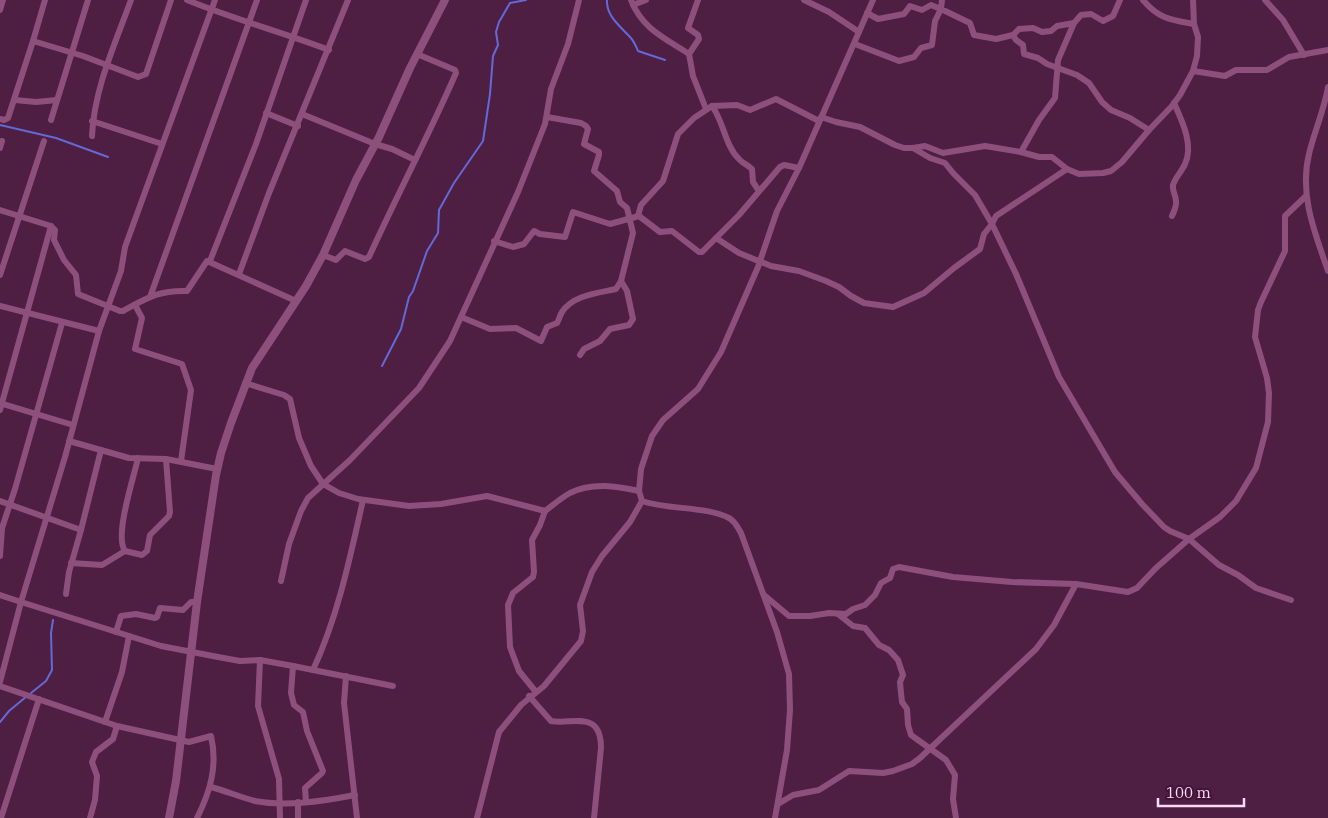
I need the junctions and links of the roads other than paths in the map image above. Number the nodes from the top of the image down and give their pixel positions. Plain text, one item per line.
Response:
1 (3, 0) edge
2 (45, 0) edge
3 (88, 0) edge
4 (131, 0) edge
5 (170, 0) edge
6 (187, 0) edge
7 (215, 0) edge
8 (257, 0) edge
9 (306, 0) edge
10 (348, 0) edge
11 (445, 0) edge
12 (579, 0) edge
13 (646, 0) edge
14 (698, 0) edge
15 (804, 0) edge
16 (873, 0) edge
17 (942, 0) edge
18 (1120, 0) edge
19 (1143, 0) edge
20 (1193, 0) edge
21 (1265, 0) edge
22 (632, 2) edge
23 (941, 9) junction
24 (0, 10) edge
25 (212, 10) junction
26 (867, 13) junction
27 (249, 22) junction
28 (1074, 23) junction
29 (1194, 24) junction
30 (859, 32) junction
31 (1012, 35) junction
32 (293, 36) junction
33 (33, 41) junction
34 (854, 44) junction
35 (329, 50) junction
36 (1328, 50) edge
37 (71, 52) junction
38 (417, 54) junction
39 (689, 54) junction
40 (1304, 54) junction
41 (107, 66) junction
42 (1056, 66) junction
43 (1193, 71) junction
44 (1328, 88) edge
45 (15, 100) junction
46 (57, 100) junction
47 (1174, 103) junction
48 (712, 106) junction
49 (706, 109) junction
50 (266, 114) junction
51 (302, 114) junction
52 (547, 117) junction
53 (0, 119) edge
54 (820, 119) junction
55 (51, 120) dead end
56 (92, 121) junction
57 (298, 126) junction
58 (1149, 130) junction
59 (92, 136) dead end
60 (44, 141) dead end
61 (162, 144) junction
62 (375, 144) junction
63 (913, 148) junction
64 (1021, 152) junction
65 (415, 160) junction
66 (799, 168) junction
67 (1067, 169) junction
68 (759, 191) junction
69 (1306, 196) junction
70 (0, 210) edge
71 (20, 216) junction
72 (638, 216) junction
73 (1172, 216) dead end
74 (630, 220) junction
75 (992, 224) junction
76 (51, 226) junction
77 (716, 238) junction
78 (494, 241) junction
79 (323, 256) junction
80 (210, 261) junction
81 (760, 262) junction
82 (1328, 270) edge
83 (239, 274) junction
84 (0, 275) edge
85 (621, 281) junction
86 (150, 297) junction
87 (296, 301) junction
88 (135, 305) junction
89 (0, 306) edge
90 (107, 306) junction
91 (27, 314) junction
92 (461, 317) junction
93 (62, 323) junction
94 (99, 331) junction
95 (580, 355) dead end
96 (245, 383) junction
97 (0, 405) edge
98 (37, 414) junction
99 (74, 425) junction
100 (69, 441) junction
101 (101, 450) junction
102 (138, 458) junction
103 (166, 459) junction
104 (181, 461) junction
105 (217, 469) junction
106 (324, 484) junction
107 (639, 491) junction
108 (362, 500) junction
109 (0, 501) edge
110 (642, 502) junction
111 (10, 504) junction
112 (545, 511) junction
113 (46, 518) junction
114 (81, 530) junction
115 (1189, 539) junction
116 (125, 551) junction
117 (0, 556) edge
118 (71, 563) junction
119 (281, 581) dead end
120 (1076, 584) junction
121 (66, 594) dead end
122 (763, 594) junction
123 (0, 595) edge
124 (1291, 600) dead end
125 (21, 602) junction
126 (197, 602) junction
127 (838, 614) junction
128 (116, 632) junction
129 (129, 636) junction
130 (192, 652) junction
131 (260, 660) junction
132 (294, 666) junction
133 (313, 670) junction
134 (346, 676) junction
135 (0, 682) edge
136 (0, 686) edge
137 (394, 686) dead end
138 (536, 692) junction
139 (529, 696) junction
140 (39, 699) junction
141 (104, 722) junction
142 (117, 726) junction
143 (181, 741) junction
144 (930, 750) junction
145 (211, 786) junction
146 (354, 795) junction
147 (280, 802) junction
148 (298, 802) junction
149 (306, 802) junction
150 (778, 804) junction
151 (1, 818) edge
152 (90, 818) edge
153 (169, 818) edge
154 (197, 818) edge
155 (280, 818) edge
156 (298, 818) edge
157 (357, 818) edge
158 (477, 818) edge
159 (594, 818) edge
160 (775, 818) edge
161 (956, 818) edge

1 - 24 street
2 - 33 street
3 - 37 street
4 - 41 street
5 - 41 street
6 - 25 street
7 - 25 street
8 - 27 street
9 - 32 street
10 - 35 street
11 - 38 street
12 - 52 street
13 - 22 street
14 - 39 street
15 - 30 street
16 - 26 street
17 - 23 street
18 - 28 street
19 - 29 street
20 - 29 street
21 - 40 street
22 - 39 street
23 - 26 street
23 - 31 street
23 - 34 street
25 - 27 street
25 - 61 street
26 - 30 street
27 - 32 street
27 - 86 street
28 - 31 street
28 - 42 street
29 - 43 street
30 - 34 street
31 - 42 street
32 - 35 street
32 - 50 street
33 - 37 street
33 - 45 street
34 - 54 street
35 - 51 street
36 - 40 street
37 - 41 street
37 - 46 street
38 - 62 street
38 - 65 street
39 - 49 street
40 - 43 street
41 - 56 street
42 - 58 street
42 - 64 street
43 - 47 street
44 - 69 street
45 - 46 street
45 - 53 street
46 - 55 street
47 - 58 street
47 - 73 street
48 - 49 street
48 - 54 street
48 - 68 street
49 - 72 street
50 - 57 street
50 - 80 street
51 - 57 street
51 - 62 street
52 - 74 street
52 - 78 street
54 - 63 street
54 - 66 street
56 - 59 street
56 - 61 street
57 - 83 street
58 - 67 street
60 - 71 street
61 - 90 street
62 - 65 street
62 - 79 street
63 - 64 street
63 - 75 street
64 - 67 street
65 - 79 street
66 - 68 street
66 - 81 street
67 - 75 street
68 - 77 street
69 - 82 street
69 - 115 street
70 - 71 street
71 - 76 street
71 - 84 street
72 - 74 street
72 - 77 street
74 - 78 street
74 - 85 street
75 - 81 street
75 - 115 street
76 - 90 street
76 - 91 street
77 - 81 street
78 - 92 street
79 - 87 street
80 - 83 street
80 - 86 street
81 - 107 street
83 - 87 street
85 - 92 street
85 - 95 street
86 - 88 street
87 - 96 street
88 - 90 street
88 - 104 street
89 - 91 street
90 - 94 street
91 - 93 street
91 - 97 street
92 - 106 street
93 - 94 street
93 - 98 street
94 - 99 street
96 - 105 street
96 - 106 street
97 - 98 street
98 - 99 street
98 - 111 street
99 - 100 street
100 - 101 street
100 - 113 street
101 - 102 street
101 - 114 street
102 - 103 street
102 - 116 street
103 - 104 street
103 - 116 street
104 - 105 street
105 - 126 street
106 - 108 street
106 - 119 street
107 - 110 street
107 - 112 street
108 - 112 street
108 - 133 street
109 - 111 street
110 - 122 street
110 - 138 street
111 - 113 street
111 - 117 street
112 - 138 street
113 - 114 street
113 - 125 street
114 - 118 street
115 - 120 street
115 - 124 street
116 - 118 street
118 - 121 street
120 - 127 street
120 - 144 street
122 - 127 street
122 - 150 street
123 - 125 street
125 - 128 street
125 - 135 street
126 - 128 street
126 - 130 street
127 - 144 street
128 - 129 street
129 - 130 street
129 - 141 street
130 - 131 street
130 - 143 street
131 - 132 street
131 - 147 street
132 - 133 street
132 - 149 street
133 - 134 street
134 - 137 street
134 - 146 street
136 - 140 street
138 - 139 street
139 - 158 street
139 - 159 street
140 - 141 street
140 - 151 street
141 - 142 street
142 - 143 street
142 - 152 street
143 - 145 street
143 - 153 street
144 - 150 street
144 - 161 street
145 - 147 street
145 - 154 street
146 - 149 street
146 - 157 street
147 - 148 street
147 - 155 street
148 - 149 street
148 - 156 street
150 - 160 street

